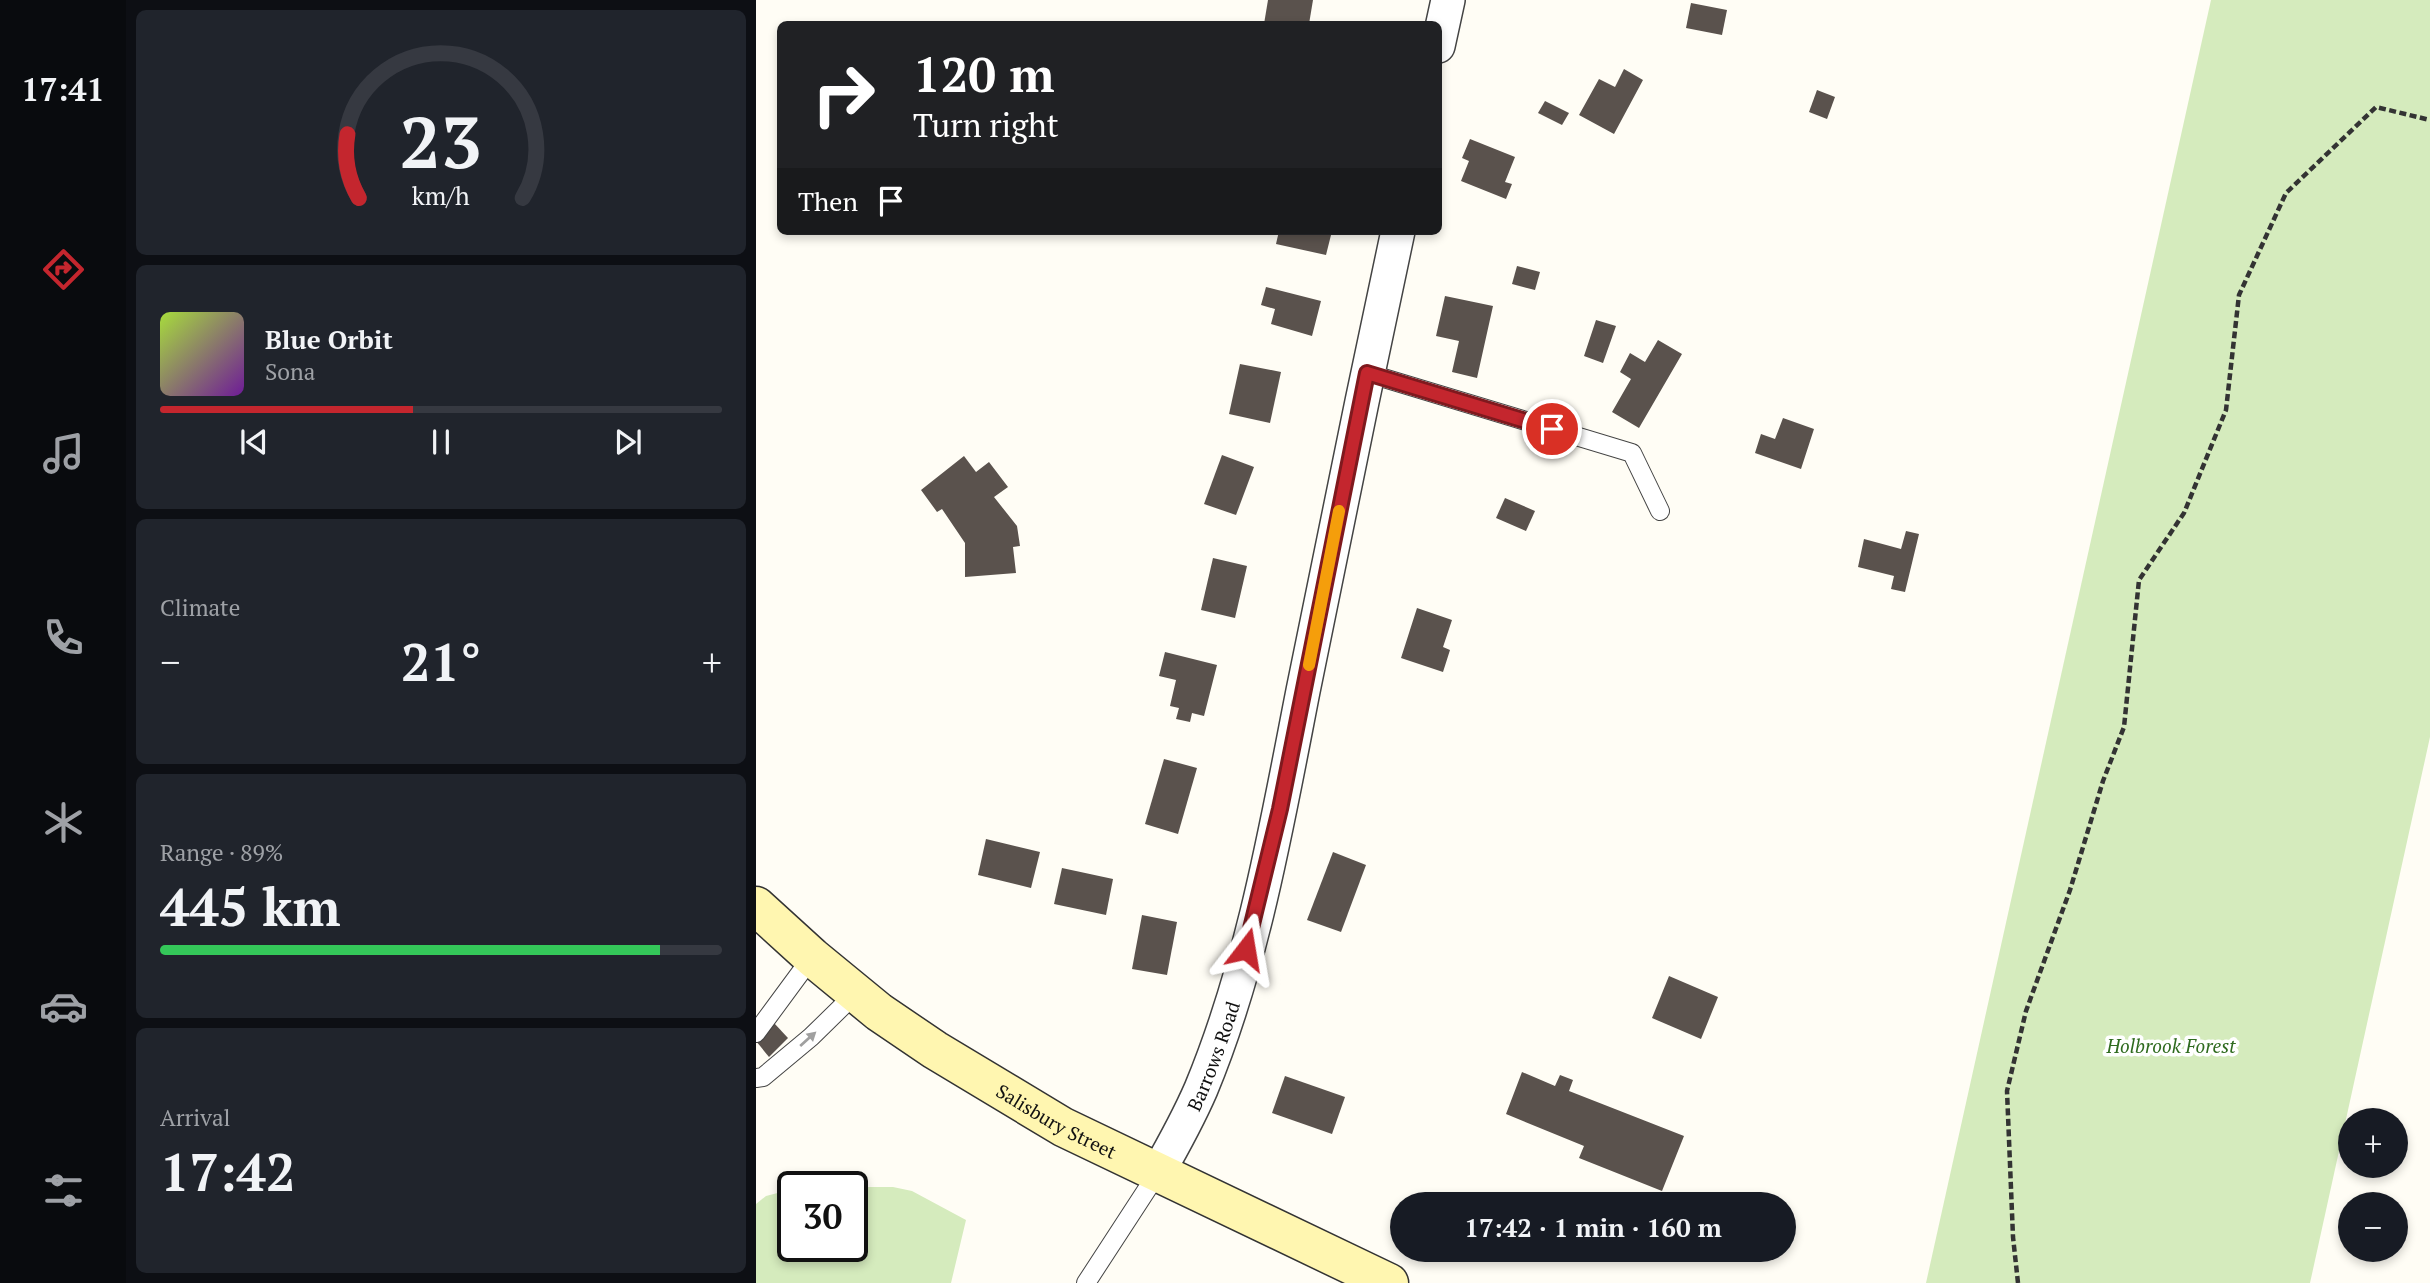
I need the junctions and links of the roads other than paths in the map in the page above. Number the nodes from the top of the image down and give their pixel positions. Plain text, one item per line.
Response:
1 (1448, 0) edge
2 (1442, 28) edge
3 (1397, 235) edge
4 (1367, 373) junction
5 (1660, 511) dead end
6 (756, 906) edge
7 (812, 957) junction
8 (856, 993) junction
9 (756, 1033) edge
10 (756, 1078) edge
11 (1157, 1174) junction
12 (1086, 1283) edge
13 (1389, 1283) edge

1 - 2 street
3 - 4 street, Barrows Road
4 - 5 lane
4 - 11 street, Barrows Road
6 - 7 main road, Salisbury Street
7 - 8 main road, Salisbury Street
7 - 9 lane
10 -> 8 lane
8 - 11 main road, Salisbury Street
11 - 12 lane
11 - 13 main road, Salisbury Street

